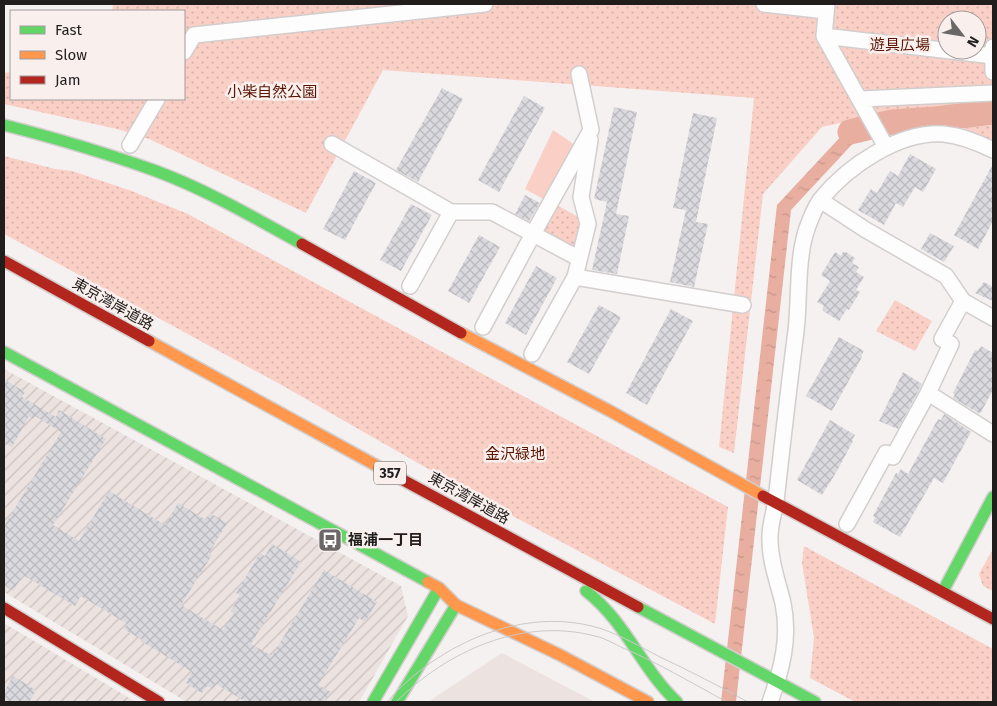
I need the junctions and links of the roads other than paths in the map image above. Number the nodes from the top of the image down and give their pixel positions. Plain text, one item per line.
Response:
1 (485, 4) edge
2 (764, 4) edge
3 (827, 8) edge
4 (824, 36) junction
5 (993, 46) edge
6 (185, 50) edge
7 (993, 56) edge
8 (993, 72) edge
9 (579, 74) dead end
10 (993, 93) edge
11 (156, 100) edge
12 (864, 106) junction
13 (4, 125) edge
14 (591, 130) junction
15 (884, 143) junction
16 (332, 144) dead end
17 (130, 145) dead end
18 (993, 150) edge
19 (820, 200) junction
20 (451, 212) junction
21 (533, 234) junction
22 (578, 258) junction
23 (5, 265) edge
24 (575, 277) junction
25 (410, 286) dead end
26 (964, 301) junction
27 (743, 305) dead end
28 (993, 318) edge
29 (483, 327) dead end
30 (4, 352) edge
31 (532, 354) dead end
32 (928, 393) junction
33 (993, 434) edge
34 (993, 497) edge
35 (776, 503) junction
36 (478, 521) junction
37 (847, 524) dead end
38 (439, 588) junction
39 (943, 592) junction
40 (456, 605) junction
41 (4, 608) edge
42 (993, 619) edge
43 (778, 682) junction
44 (159, 702) edge
45 (373, 702) edge
46 (397, 702) edge
47 (648, 702) edge
48 (677, 702) edge
49 (770, 702) edge
50 (789, 702) edge
51 (815, 702) edge

1 - 6 street
2 - 3 street
3 - 4 street
4 - 7 street
4 - 12 street
5 - 7 street
7 - 8 street
9 - 14 street
10 - 12 street
11 - 17 street
12 - 15 street
13 - 35 main road
14 - 21 street
14 - 22 street
15 - 18 street
15 - 19 street
16 - 20 street
19 - 26 street
19 - 35 street
20 - 21 street
20 - 25 street
21 - 22 street
21 - 29 street
22 - 24 street
23 - 36 main road, 東京湾岸道路 / 357
24 - 27 street
24 - 31 street
26 - 28 street
26 - 32 street
30 - 38 main road
32 - 33 street
32 - 37 street
34 - 39 main road
35 - 39 main road
35 - 43 street
36 - 43 main road, 東京湾岸道路 / 357
36 - 48 main road, 357
38 - 40 main road
38 - 45 main road
39 - 42 main road
40 - 46 main road
40 - 47 main road
41 - 44 main road
43 - 49 street
43 - 50 main road
43 - 51 main road, 東京湾岸道路 / 357

